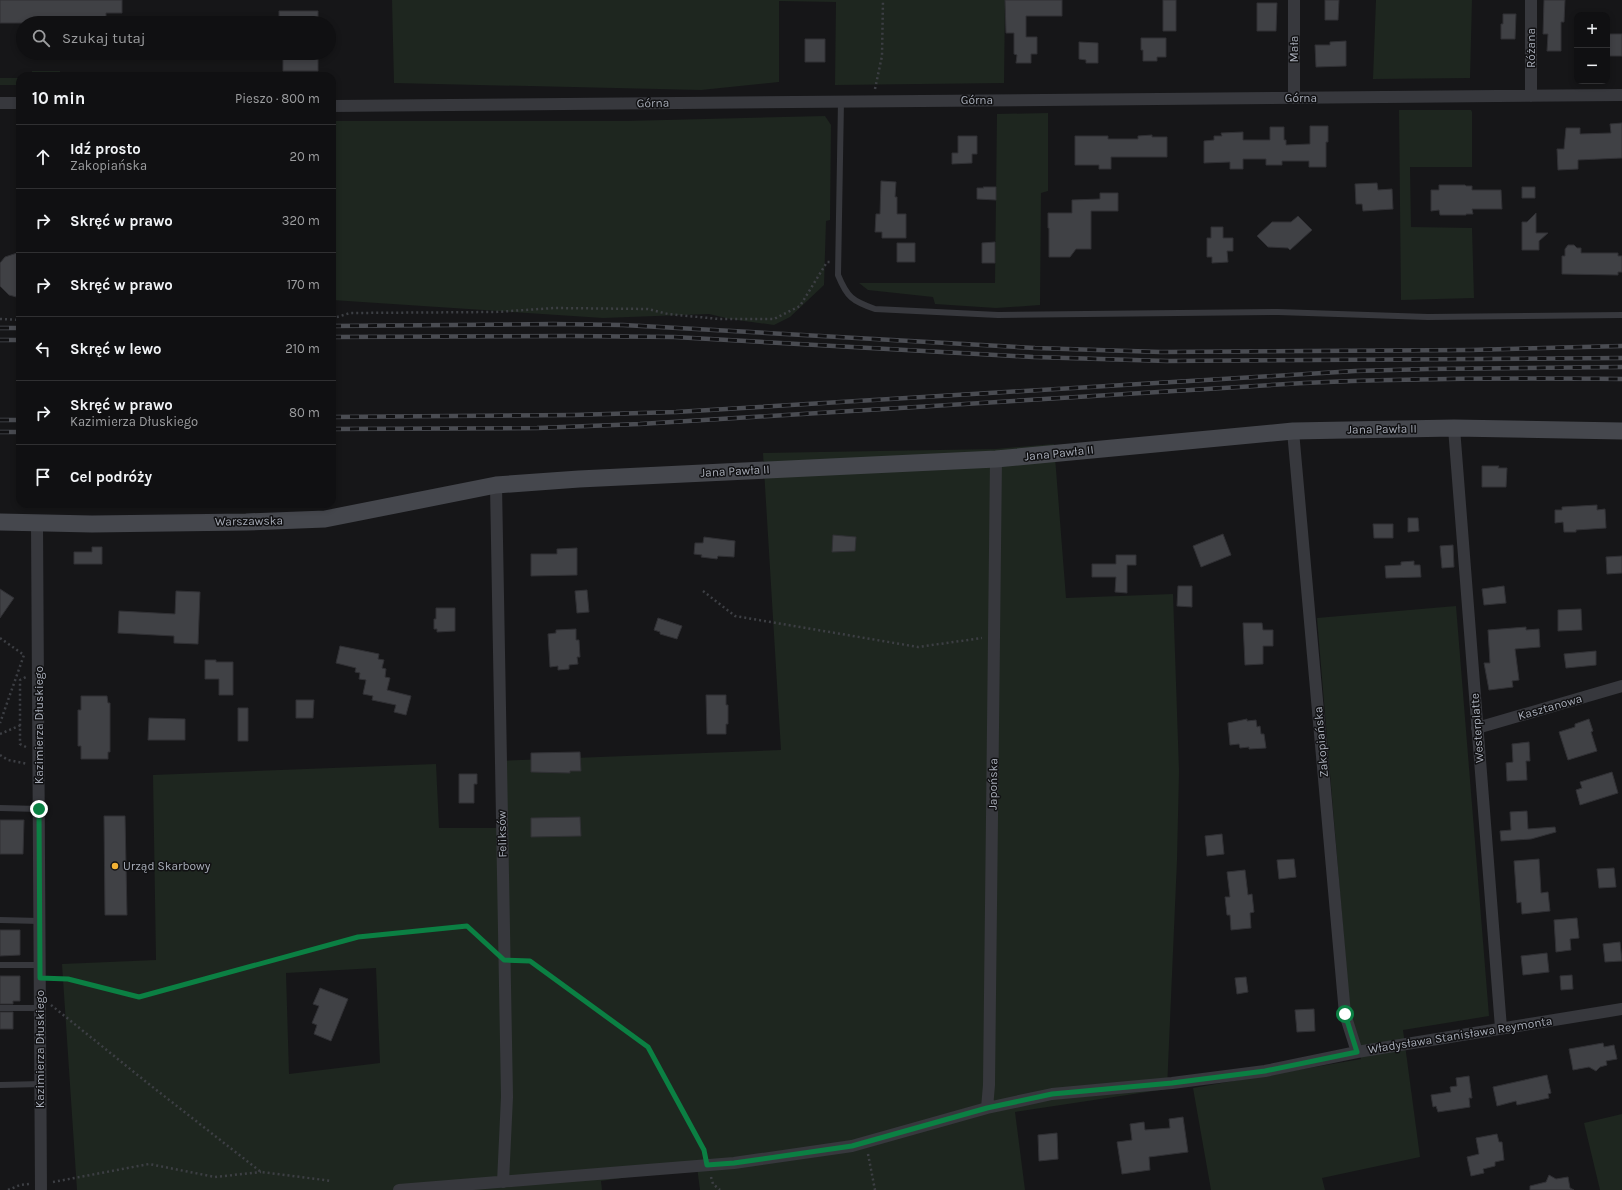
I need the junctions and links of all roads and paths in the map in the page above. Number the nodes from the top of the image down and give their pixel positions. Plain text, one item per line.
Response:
1 (883, 0) edge
2 (1294, 0) edge
3 (1531, 0) edge
4 (1622, 95) edge
5 (1531, 96) junction
6 (1294, 98) junction
7 (841, 101) junction
8 (875, 101) junction
9 (0, 103) edge
10 (16, 103) edge
11 (336, 106) edge
12 (838, 263) junction
13 (1622, 315) edge
14 (336, 317) edge
15 (0, 319) edge
16 (16, 320) edge
17 (1454, 428) junction
18 (1293, 430) junction
19 (1622, 431) edge
20 (996, 459) junction
21 (496, 485) junction
22 (0, 522) edge
23 (37, 524) junction
24 (703, 591) dead end
25 (994, 636) junction
26 (0, 638) edge
27 (1622, 686) edge
28 (0, 723) edge
29 (21, 725) dead end
30 (1477, 728) junction
31 (0, 734) edge
32 (0, 755) edge
33 (30, 764) dead end
34 (0, 808) edge
35 (39, 809) junction
36 (0, 920) edge
37 (40, 921) junction
38 (504, 960) junction
39 (0, 965) edge
40 (40, 965) junction
41 (40, 978) junction
42 (40, 995) junction
43 (0, 1008) edge
44 (40, 1008) junction
45 (1622, 1009) edge
46 (1501, 1028) junction
47 (1357, 1052) junction
48 (0, 1084) edge
49 (41, 1084) junction
50 (987, 1108) junction
51 (865, 1142) junction
52 (707, 1165) junction
53 (261, 1172) junction
54 (332, 1181) dead end
55 (503, 1182) junction
56 (41, 1187) edge
57 (399, 1190) edge
58 (875, 1190) edge

1 - 8 path
2 - 6 street, Mała
3 - 5 street, Różana
4 - 5 street, Górna
5 - 6 street, Górna
6 - 8 street, Górna
7 - 8 street, Górna
7 - 11 street, Górna
7 - 12 lane
9 - 10 street
12 - 13 lane
12 - 14 path
15 - 16 path
17 - 18 main road, Jana Pawła II
17 - 19 main road, Jana Pawła II
17 - 30 street, Westerplatte
18 - 20 main road, Jana Pawła II
18 - 47 street, Zakopiańska
20 - 21 main road, Jana Pawła II
20 - 25 street, Japońska
21 - 23 main road, Warszawska
21 - 38 street, Feliksów
22 - 23 main road, Warszawska
23 - 35 street, Kazimierza Dłuskiego
24 - 25 path
25 - 50 street, Japońska
26 - 28 path
27 - 30 street, Kasztanowa
29 - 31 path
30 - 46 street, Westerplatte
32 - 33 path
34 - 35 lane
35 - 37 street, Kazimierza Dłuskiego
36 - 37 lane
37 - 40 street, Kazimierza Dłuskiego
38 - 41 path
38 - 52 path
38 - 55 street, Feliksów
39 - 40 lane
40 - 41 street, Kazimierza Dłuskiego
41 - 42 street, Kazimierza Dłuskiego
42 - 44 street, Kazimierza Dłuskiego
42 - 53 path
43 - 44 lane
44 - 49 street, Kazimierza Dłuskiego
45 - 46 street, Władysława Stanisława Reymonta
46 - 47 street, Władysława Stanisława Reymonta
47 - 50 street, Władysława Stanisława Reymonta
48 - 49 lane
49 - 56 street, Kazimierza Dłuskiego
50 - 51 street, Władysława Stanisława Reymonta
51 - 52 street, Władysława Stanisława Reymonta
51 - 58 path
52 - 55 street, Władysława Stanisława Reymonta
53 - 54 path
53 - 56 path
55 - 57 street, Władysława Stanisława Reymonta

